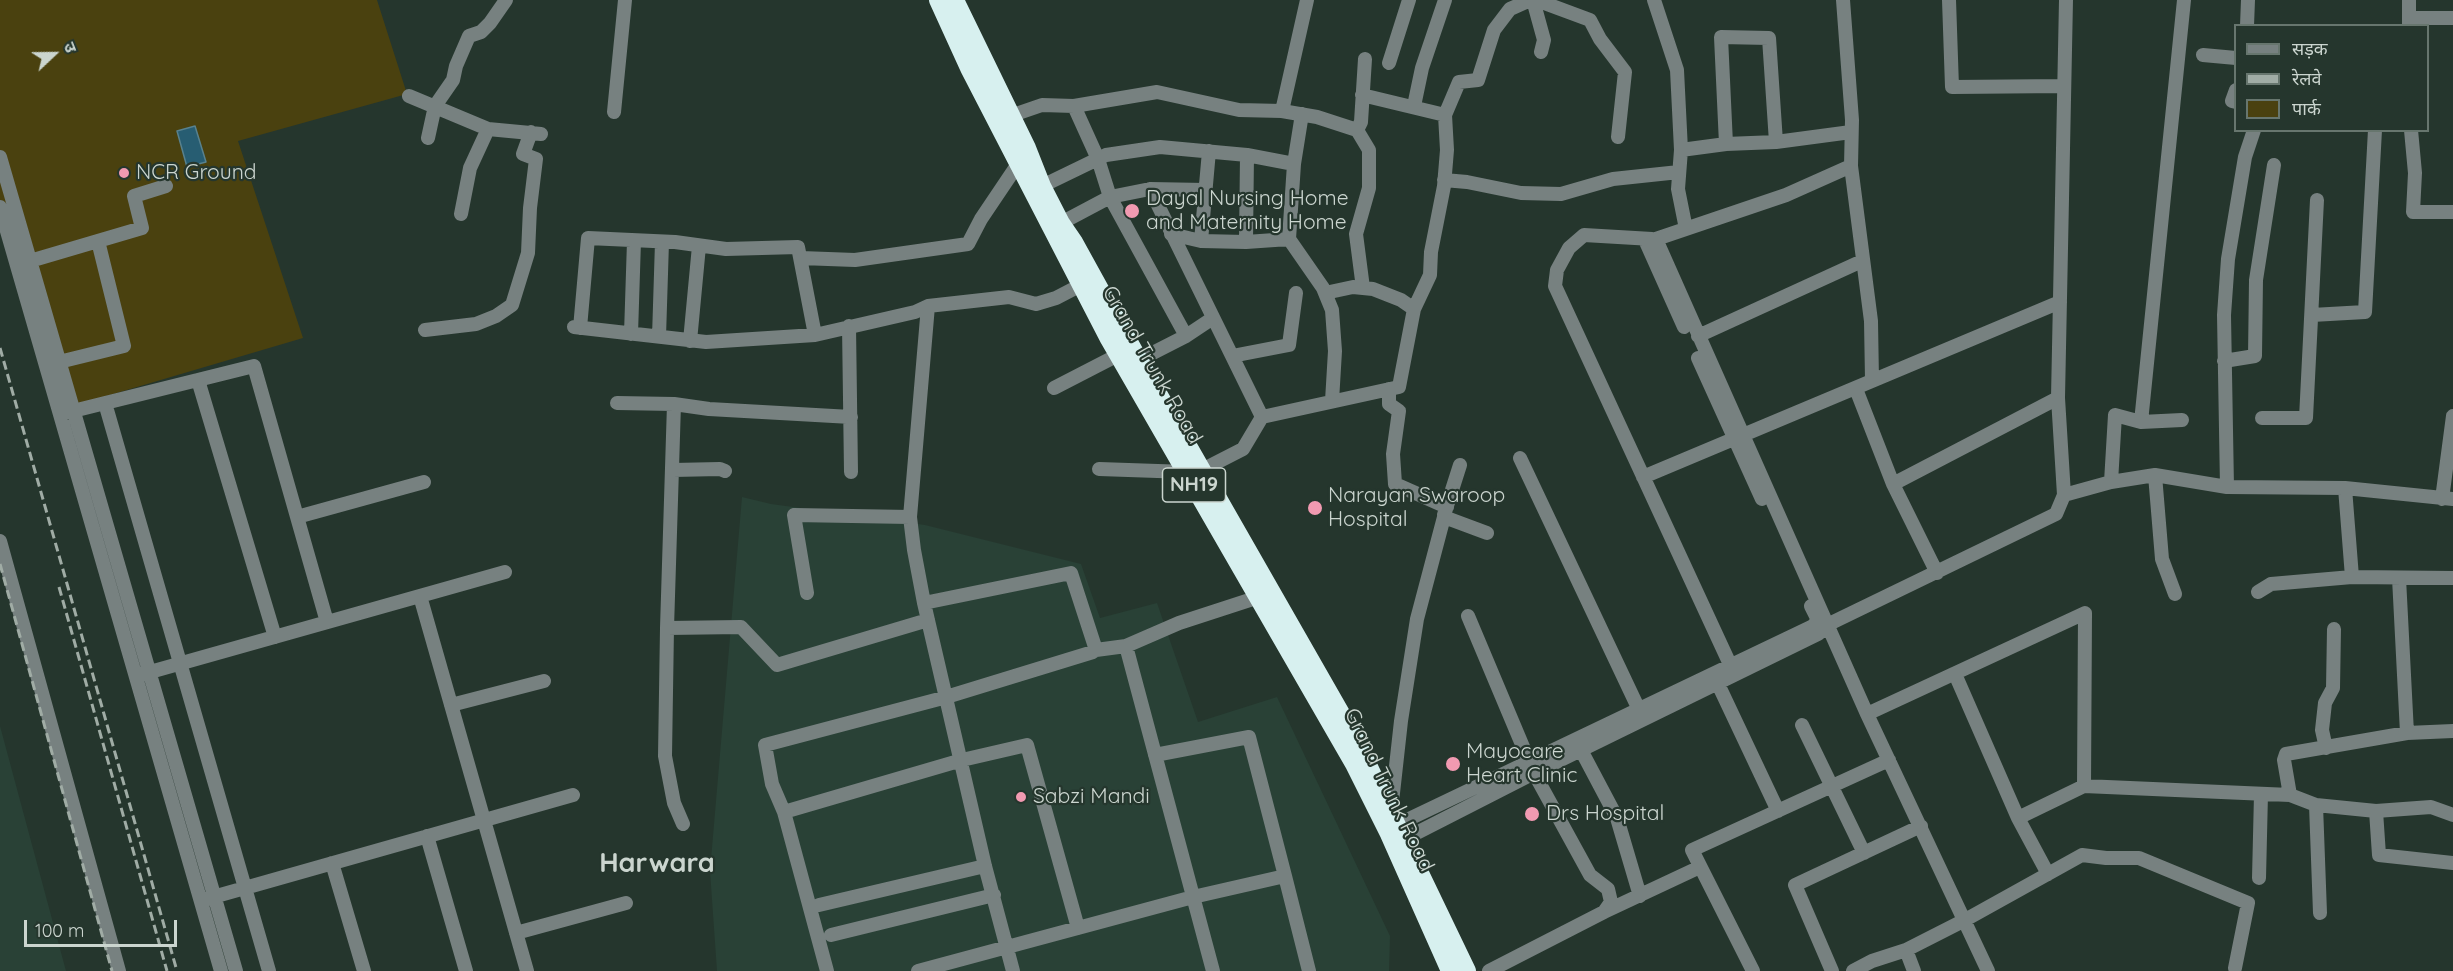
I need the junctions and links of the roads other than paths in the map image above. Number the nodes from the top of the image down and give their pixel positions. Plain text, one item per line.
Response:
1 (506, 0) edge
2 (625, 0) edge
3 (938, 0) edge
4 (955, 0) edge
5 (1306, 0) edge
6 (1408, 0) edge
7 (1445, 0) edge
8 (1533, 0) edge
9 (1654, 0) edge
10 (1843, 0) edge
11 (1949, 0) edge
12 (2066, 0) edge
13 (2184, 0) edge
14 (2248, 0) edge
15 (2409, 0) edge
16 (2453, 18) edge
17 (2409, 22) edge
18 (2247, 24) edge
19 (1541, 52) dead end
20 (2203, 56) dead end
21 (2234, 58) edge
22 (1365, 59) dead end
23 (1389, 63) dead end
24 (2064, 86) junction
25 (1362, 95) junction
26 (409, 96) dead end
27 (435, 106) junction
28 (1074, 106) junction
29 (1414, 106) junction
30 (1282, 111) junction
31 (614, 112) dead end
32 (1302, 114) junction
33 (1445, 115) junction
34 (1010, 116) junction
35 (488, 129) junction
36 (1357, 130) junction
37 (1851, 132) junction
38 (2253, 132) edge
39 (2375, 132) edge
40 (2411, 132) edge
41 (1618, 137) dead end
42 (428, 138) dead end
43 (1776, 142) junction
44 (1726, 144) junction
45 (1681, 150) junction
46 (1209, 151) junction
47 (1247, 155) junction
48 (0, 157) edge
49 (1098, 159) junction
50 (1018, 164) junction
51 (1294, 164) junction
52 (2274, 165) dead end
53 (1851, 166) junction
54 (1679, 172) junction
55 (1444, 180) junction
56 (166, 186) dead end
57 (1042, 186) junction
58 (1150, 189) junction
59 (1205, 190) junction
60 (1110, 197) junction
61 (2317, 200) dead end
62 (0, 207) edge
63 (2453, 212) edge
64 (461, 214) dead end
65 (1061, 223) junction
66 (1686, 229) junction
67 (1172, 234) junction
68 (1289, 239) junction
69 (1650, 239) junction
70 (98, 241) junction
71 (634, 241) junction
72 (1201, 241) junction
73 (662, 242) junction
74 (1246, 242) junction
75 (699, 246) junction
76 (801, 258) junction
77 (30, 261) junction
78 (1862, 261) junction
79 (1081, 285) junction
80 (1363, 288) junction
81 (1296, 293) dead end
82 (1325, 293) junction
83 (2060, 302) junction
84 (928, 306) junction
85 (1414, 309) junction
86 (2312, 315) junction
87 (1213, 318) junction
88 (849, 326) junction
89 (425, 330) dead end
90 (631, 334) junction
91 (815, 335) junction
92 (1186, 336) junction
93 (1698, 336) junction
94 (658, 337) junction
95 (690, 340) junction
96 (1118, 355) junction
97 (1232, 356) junction
98 (1139, 360) junction
99 (2224, 361) junction
100 (59, 362) junction
101 (198, 380) junction
102 (1872, 381) junction
103 (1054, 388) dead end
104 (1389, 389) junction
105 (1856, 389) junction
106 (2058, 398) junction
107 (1332, 401) junction
108 (105, 403) junction
109 (617, 403) dead end
110 (674, 404) junction
111 (67, 413) junction
112 (2453, 416) edge
113 (850, 417) junction
114 (1262, 417) junction
115 (2262, 418) dead end
116 (2182, 420) dead end
117 (2141, 422) junction
118 (1739, 437) junction
119 (1520, 458) dead end
120 (1460, 465) dead end
121 (1099, 469) dead end
122 (673, 470) junction
123 (725, 471) dead end
124 (1195, 471) junction
125 (851, 472) dead end
126 (2156, 475) junction
127 (1643, 477) junction
128 (424, 482) dead end
129 (2111, 482) junction
130 (1893, 484) junction
131 (2227, 487) junction
132 (2345, 488) junction
133 (2064, 495) junction
134 (2447, 499) edge
135 (1445, 512) junction
136 (297, 517) junction
137 (910, 517) junction
138 (1486, 533) dead end
139 (0, 542) edge
140 (505, 572) dead end
141 (1937, 573) junction
142 (2352, 577) junction
143 (2399, 578) junction
144 (2453, 578) edge
145 (2258, 592) dead end
146 (807, 593) dead end
147 (2175, 594) dead end
148 (1266, 595) junction
149 (420, 596) junction
150 (924, 603) junction
151 (1468, 616) dead end
152 (928, 620) junction
153 (327, 622) junction
154 (1829, 624) junction
155 (667, 628) junction
156 (2334, 629) dead end
157 (275, 637) junction
158 (1126, 646) junction
159 (1093, 652) dead end
160 (180, 663) junction
161 (1733, 670) junction
162 (143, 674) junction
163 (1955, 674) junction
164 (544, 681) dead end
165 (1718, 684) junction
166 (946, 697) junction
167 (451, 705) junction
168 (1867, 714) junction
169 (1641, 715) junction
170 (1802, 724) dead end
171 (2453, 731) edge
172 (2407, 733) junction
173 (2326, 747) junction
174 (1581, 750) junction
175 (1155, 755) junction
176 (962, 760) junction
177 (1889, 760) junction
178 (1531, 767) junction
179 (2084, 786) junction
180 (1830, 787) junction
181 (2261, 794) junction
182 (573, 795) dead end
183 (2290, 795) junction
184 (2316, 805) junction
185 (1778, 811) junction
186 (2376, 811) junction
187 (784, 812) junction
188 (2453, 815) edge
189 (2018, 818) junction
190 (484, 820) junction
191 (682, 824) dead end
192 (1921, 826) junction
193 (1394, 830) junction
194 (427, 836) junction
195 (1864, 853) junction
196 (332, 863) junction
197 (2453, 863) edge
198 (985, 866) junction
199 (1700, 867) junction
200 (2048, 874) junction
201 (1285, 876) junction
202 (2259, 878) dead end
203 (245, 888) junction
204 (994, 895) junction
205 (1640, 896) junction
206 (1193, 897) junction
207 (208, 898) junction
208 (626, 903) dead end
209 (819, 905) dead end
210 (1604, 912) junction
211 (2320, 913) dead end
212 (1965, 920) junction
213 (1078, 928) junction
214 (516, 933) junction
215 (831, 935) dead end
216 (1007, 947) junction
217 (1906, 950) junction
218 (1517, 964) edge
219 (2235, 968) dead end
220 (1494, 970) edge
221 (118, 971) edge
222 (221, 971) edge
223 (236, 971) edge
224 (269, 971) edge
225 (364, 971) edge
226 (466, 971) edge
227 (527, 971) edge
228 (827, 971) edge
229 (918, 971) edge
230 (1013, 971) edge
231 (1212, 971) edge
232 (1309, 971) edge
233 (1450, 971) edge
234 (1467, 971) edge
235 (1753, 971) edge
236 (1833, 971) edge
237 (1853, 971) edge
238 (1914, 971) edge
239 (1988, 971) edge

1 - 27 street
2 - 31 street
3 - 50 highway, Grand Trunk Road / NH19
4 - 34 highway, Grand Trunk Road / NH19
5 - 30 street
6 - 23 street
7 - 29 street
8 - 19 street
8 - 33 street
8 - 41 street
9 - 45 street
10 - 37 street
11 - 24 street
12 - 24 street
13 - 117 street
14 - 18 street
15 - 17 street
16 - 17 street
20 - 21 street
22 - 25 street
24 - 83 street
25 - 29 street
25 - 36 street
26 - 27 street
27 - 35 street
27 - 42 street
28 - 30 street
28 - 34 street
28 - 49 street
29 - 33 street
30 - 32 street
32 - 36 street
32 - 51 street
33 - 55 street
34 - 57 highway, Grand Trunk Road / NH19
35 - 64 street
35 - 89 street
36 - 80 street
37 - 43 street
37 - 53 street
38 - 99 street
39 - 86 street
40 - 63 street
43 - 44 street
43 - 44 street
44 - 45 street
45 - 54 street
46 - 47 street
46 - 49 street
46 - 59 street
47 - 51 street
47 - 74 street
48 - 77 street
49 - 57 street
49 - 60 street
50 - 76 street
50 - 79 highway, Grand Trunk Road / NH19
51 - 68 street
52 - 99 street
53 - 66 street
53 - 78 street
54 - 55 street
54 - 66 street
55 - 85 street
56 - 70 street
57 - 65 highway, Grand Trunk Road / NH19
58 - 59 street
58 - 60 street
58 - 67 street
59 - 72 street
60 - 65 street
60 - 92 street
61 - 86 street
62 - 111 street
65 - 98 highway, Grand Trunk Road / NH19
66 - 69 street
67 - 72 street
67 - 87 street
68 - 74 street
68 - 82 street
69 - 93 street
69 - 118 street
69 - 127 street
70 - 77 street
70 - 100 street
71 - 73 street
71 - 90 street
71 - 90 street
72 - 74 street
73 - 75 street
73 - 94 street
75 - 76 street
75 - 95 street
76 - 91 street
77 - 100 street
78 - 93 street
78 - 102 street
79 - 84 street
79 - 96 highway, Grand Trunk Road / NH19
80 - 82 street
80 - 85 street
81 - 97 street
82 - 107 street
83 - 102 street
83 - 106 street
84 - 88 street
84 - 137 street
85 - 104 street
86 - 115 street
87 - 92 street
87 - 97 street
88 - 91 street
88 - 113 street
90 - 94 street
91 - 95 street
92 - 98 street
93 - 118 street
94 - 95 street
96 - 103 street
96 - 124 highway, Grand Trunk Road / NH19
97 - 114 street
98 - 124 highway, Grand Trunk Road / NH19
99 - 131 street
100 - 111 street
101 - 108 street
101 - 136 street
101 - 157 street
102 - 105 street
104 - 107 street
104 - 135 street
105 - 118 street
105 - 130 street
106 - 130 street
106 - 133 street
107 - 114 street
108 - 111 street
108 - 160 street
109 - 110 street
110 - 113 street
110 - 122 street
111 - 162 street
112 - 134 street
113 - 125 street
114 - 124 street
116 - 117 street
117 - 129 street
118 - 127 street
118 - 154 street
118 - 161 street
119 - 169 street
120 - 135 street
121 - 124 street
122 - 123 street
122 - 155 street
124 - 148 highway, Grand Trunk Road / NH19
126 - 129 street
126 - 131 street
126 - 147 street
127 - 161 street
128 - 136 street
129 - 133 street
130 - 141 street
131 - 132 street
132 - 134 street
132 - 142 street
133 - 141 street
135 - 138 street
135 - 193 street
136 - 153 street
137 - 146 street
137 - 150 street
139 - 221 street
140 - 149 street
141 - 154 street
142 - 143 street
142 - 145 street
143 - 144 street
143 - 172 street
148 - 158 street
148 - 193 highway, Grand Trunk Road / NH19
149 - 153 street
149 - 167 street
150 - 152 street
150 - 158 street
151 - 178 street
152 - 155 street
152 - 166 street
153 - 157 street
154 - 161 street
154 - 168 street
155 - 191 street
156 - 173 street
157 - 160 street
158 - 175 street
159 - 166 street
160 - 162 street
160 - 203 street
161 - 165 street
161 - 169 street
162 - 207 street
163 - 168 street
163 - 179 street
163 - 189 street
164 - 167 street
165 - 169 street
165 - 185 street
166 - 176 street
166 - 187 street
167 - 190 street
168 - 177 street
169 - 174 street
169 - 178 street
170 - 180 street
171 - 172 street
172 - 173 street
173 - 183 street
174 - 178 street
174 - 205 street
175 - 201 street
175 - 206 street
176 - 187 street
176 - 198 street
176 - 213 street
177 - 180 street
177 - 192 street
178 - 193 street
178 - 210 street
179 - 181 street
179 - 189 street
180 - 185 street
180 - 195 street
181 - 183 street
181 - 202 street
182 - 190 street
183 - 184 street
184 - 186 street
184 - 211 street
185 - 199 street
186 - 188 street
186 - 197 street
187 - 228 street
189 - 200 street
190 - 194 street
190 - 214 street
192 - 195 street
192 - 212 street
193 - 233 highway, Grand Trunk Road / NH19
193 - 234 highway, Grand Trunk Road / NH19
194 - 196 street
194 - 226 street
195 - 236 street
196 - 203 street
196 - 225 street
198 - 204 street
198 - 209 street
199 - 205 street
199 - 235 street
200 - 212 street
200 - 219 street
201 - 206 street
201 - 232 street
203 - 207 street
203 - 224 street
204 - 215 street
204 - 216 street
205 - 210 street
206 - 213 street
206 - 231 street
207 - 222 street
207 - 223 street
208 - 214 street
210 - 218 street
212 - 217 street
212 - 239 street
213 - 216 street
214 - 227 street
216 - 229 street
216 - 230 street
217 - 237 street
217 - 238 street
218 - 220 street

